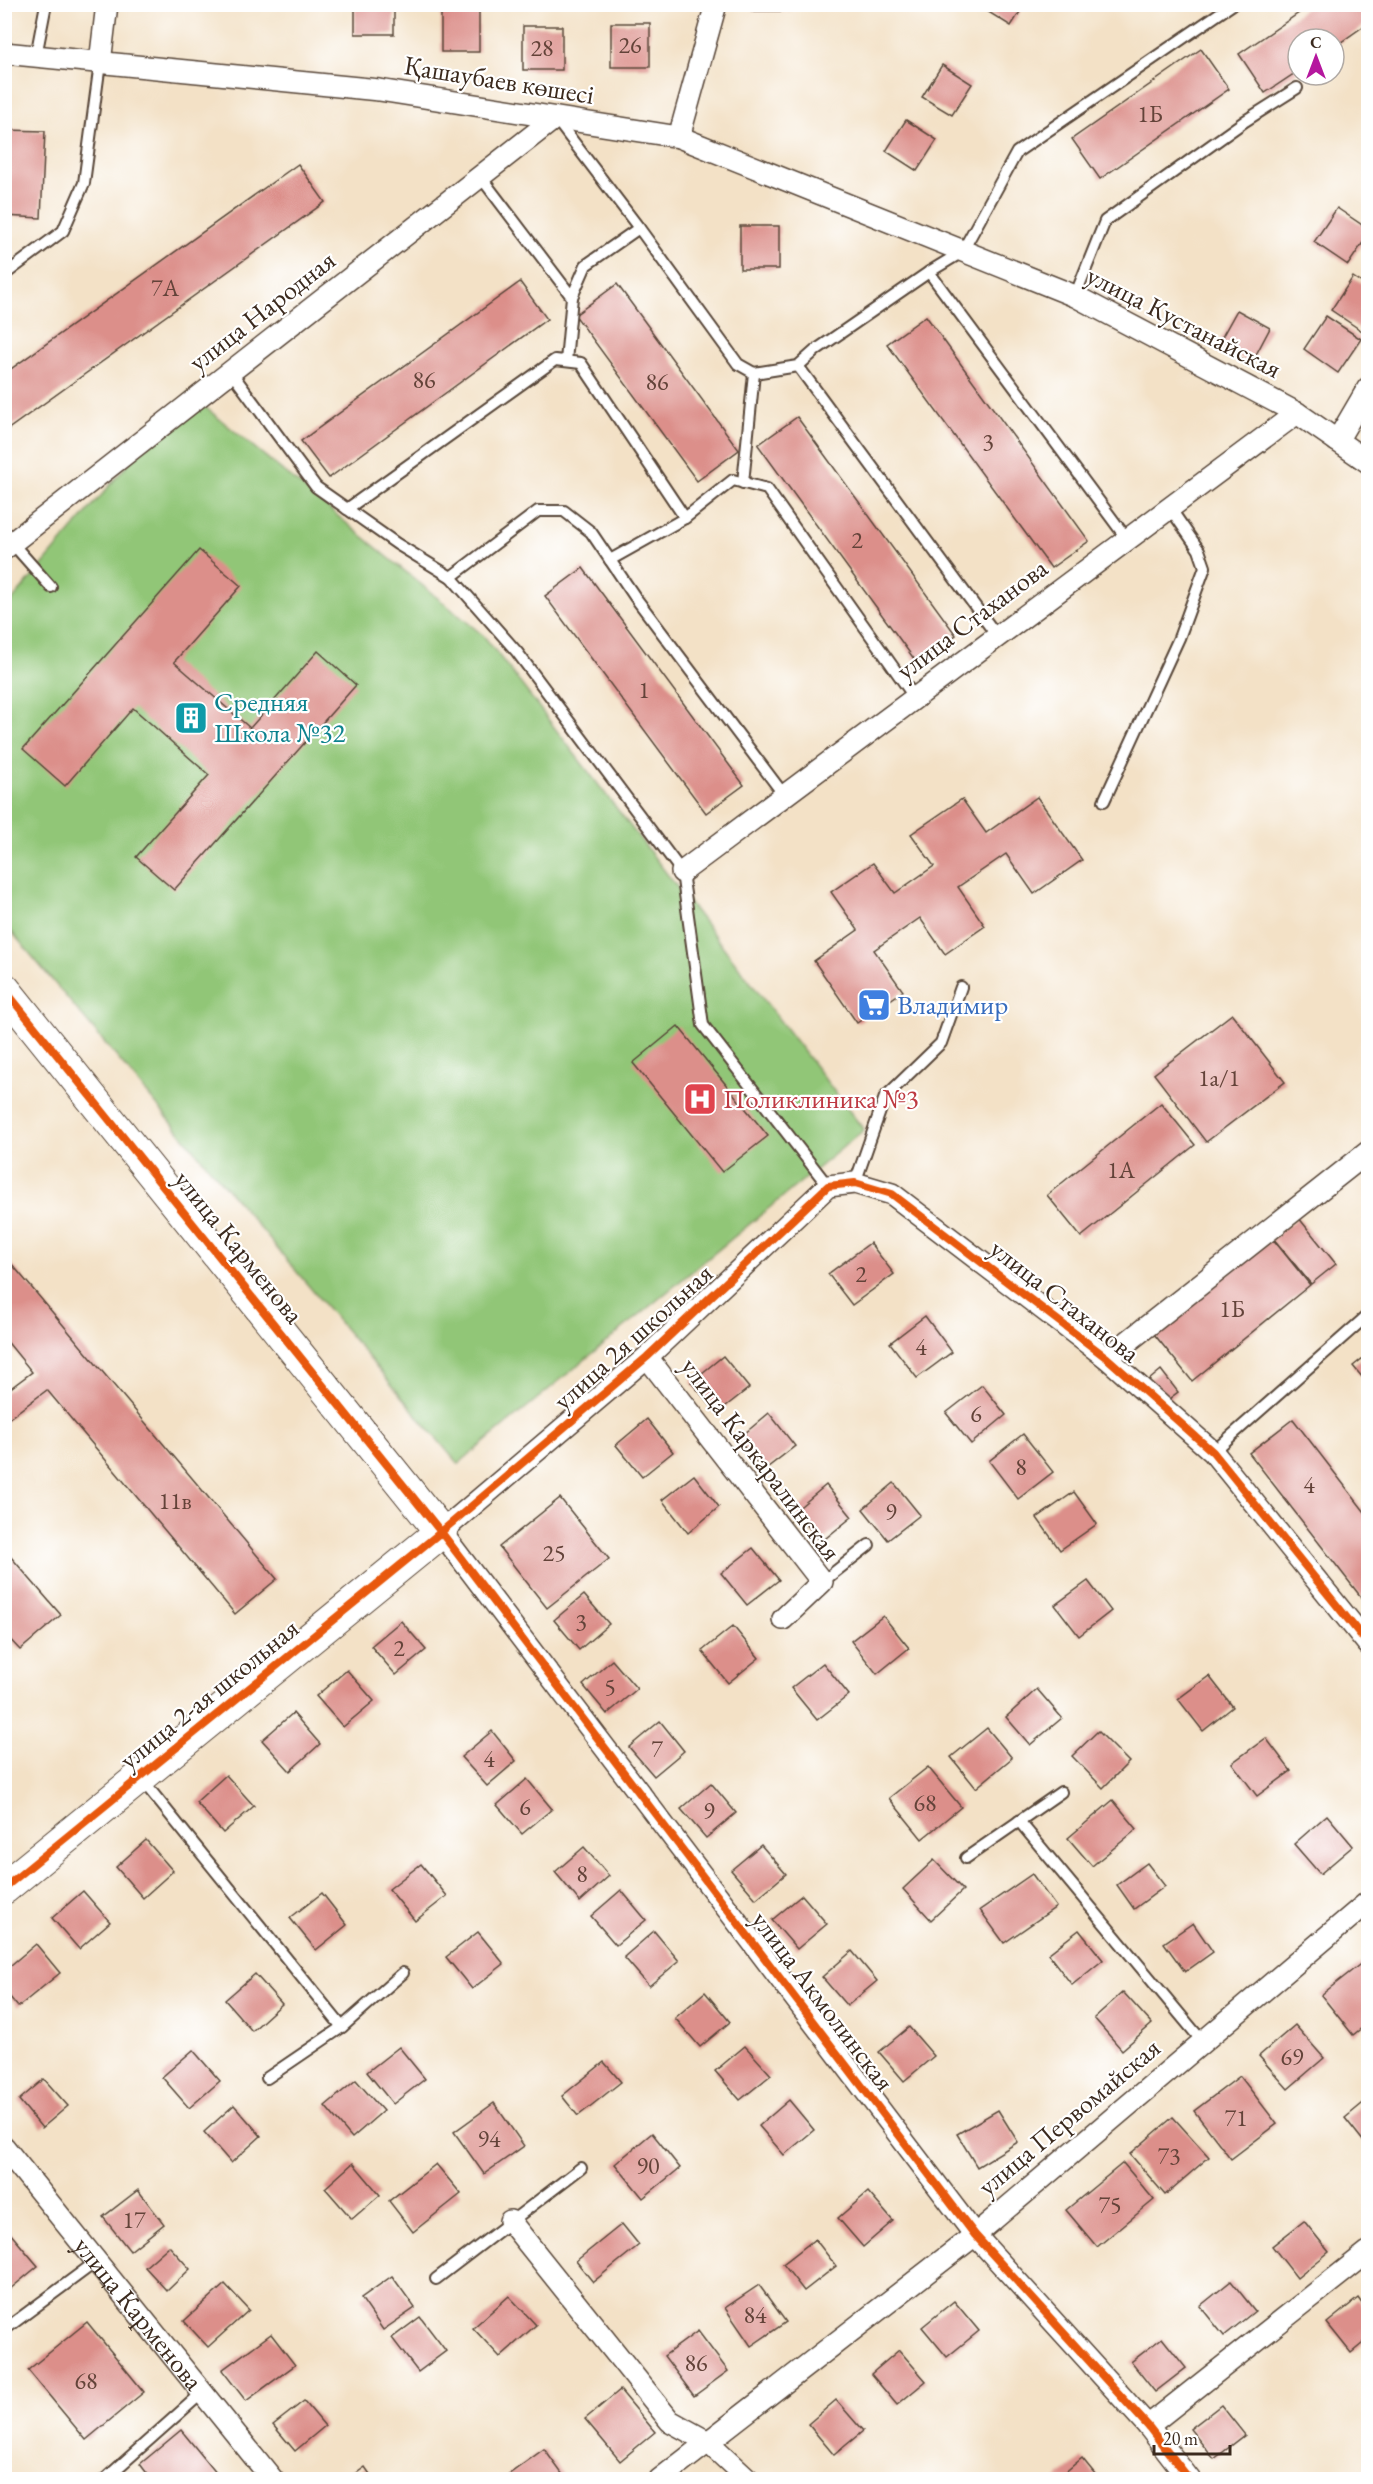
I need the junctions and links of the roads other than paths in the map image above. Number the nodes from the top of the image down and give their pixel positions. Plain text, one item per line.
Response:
1 (46, 4) edge
2 (107, 4) edge
3 (716, 4) edge
4 (1233, 4) edge
5 (4, 53) edge
6 (36, 56) junction
7 (100, 63) junction
8 (1297, 88) dead end
9 (555, 118) junction
10 (679, 137) junction
11 (480, 176) junction
12 (639, 228) junction
13 (962, 252) junction
14 (929, 272) junction
15 (4, 275) edge
16 (1075, 296) junction
17 (572, 297) junction
18 (566, 362) junction
19 (798, 366) junction
20 (231, 372) junction
21 (754, 373) junction
22 (1368, 388) edge
23 (1297, 413) junction
24 (1337, 441) junction
25 (1368, 462) edge
26 (743, 483) junction
27 (1170, 508) junction
28 (347, 509) junction
29 (685, 518) junction
30 (1127, 539) junction
31 (8, 546) edge
32 (610, 560) junction
33 (451, 577) junction
34 (51, 587) dead end
35 (997, 636) junction
36 (915, 698) junction
37 (784, 795) junction
38 (1104, 801) dead end
39 (682, 872) junction
40 (961, 987) dead end
41 (4, 989) edge
42 (1368, 1152) edge
43 (855, 1183) junction
44 (828, 1186) junction
45 (1368, 1315) edge
46 (647, 1357) junction
47 (1107, 1358) junction
48 (1213, 1452) junction
49 (441, 1532) junction
50 (869, 1545) dead end
51 (822, 1582) junction
52 (783, 1619) dead end
53 (1368, 1644) edge
54 (140, 1778) junction
55 (1061, 1792) dead end
56 (1018, 1821) junction
57 (966, 1858) dead end
58 (4, 1888) edge
59 (1368, 1902) edge
60 (403, 1973) dead end
61 (342, 2027) junction
62 (1202, 2041) junction
63 (267, 2078) dead end
64 (4, 2147) edge
65 (581, 2168) dead end
66 (510, 2221) junction
67 (975, 2235) junction
68 (1368, 2252) edge
69 (97, 2261) junction
70 (436, 2279) dead end
71 (4, 2330) edge
72 (203, 2392) junction
73 (1148, 2426) junction
74 (708, 2442) junction
75 (104, 2480) edge
76 (273, 2480) edge
77 (659, 2480) edge
78 (749, 2480) edge
79 (1190, 2480) edge

1 - 6 lane
2 - 7 street
3 - 10 street
4 - 13 lane
5 - 6 street, Қашаубаев көшесі
6 - 7 street, Қашаубаев көшесі
7 - 9 street, Қашаубаев көшесі
7 - 15 lane
8 - 16 lane
9 - 10 street, Қашаубаев көшесі
9 - 11 street, улица Народная
9 - 12 lane
10 - 13 street, Қашаубаев көшесі
11 - 17 lane
11 - 20 street, улица Народная
12 - 17 lane
12 - 21 lane
13 - 14 lane
13 - 16 street, улица Кустанайская
14 - 19 lane
14 - 30 lane
16 - 23 street, улица Кустанайская
17 - 18 lane
18 - 28 lane
18 - 29 lane
19 - 21 lane
19 - 35 lane
20 - 28 lane
20 - 31 street, улица Народная
21 - 26 lane
22 - 24 street
23 - 24 street, улица Кустанайская
23 - 27 street, улица Стаханова
24 - 25 street, улица Кустанайская
26 - 29 lane
26 - 36 lane
27 - 30 street, улица Стаханова
27 - 38 lane
28 - 33 lane
29 - 32 lane
30 - 35 street, улица Стаханова
31 - 34 lane
32 - 33 lane
32 - 37 lane
33 - 39 lane
35 - 36 street, улица Стаханова
36 - 37 street, улица Стаханова
37 - 39 street, улица Стаханова
39 - 44 lane
40 - 43 lane
41 - 49 street, улица Карменова
42 - 47 street
43 - 44 street
43 - 47 street, улица Стаханова
44 - 46 street, улица 2я школьная
45 - 48 lane
46 - 49 street, улица 2я школьная
46 - 51 street, улица Каркаралинская
47 - 48 street, улица Стаханова
48 - 53 street, улица Стаханова
49 - 54 street, улица 2-ая школьная
49 - 67 street, улица Акмолинская
50 - 51 lane
51 - 52 street, улица Каркаралинская
54 - 58 street, улица 2-ая школьная
54 - 61 lane
55 - 56 lane
56 - 57 lane
56 - 62 lane
59 - 62 street, улица Первомайская
60 - 61 lane
61 - 63 lane
62 - 67 street, улица Первомайская
64 - 69 street, улица Карменова
65 - 66 lane
66 - 70 lane
66 - 74 street
67 - 73 street, улица Акмолинская
67 - 74 street, улица Первомайская
68 - 73 street
69 - 71 lane
69 - 72 street, улица Карменова
72 - 75 lane
72 - 76 street, улица Карменова
73 - 79 street, улица Акмолинская
74 - 77 street, улица Первомайская
74 - 78 street

